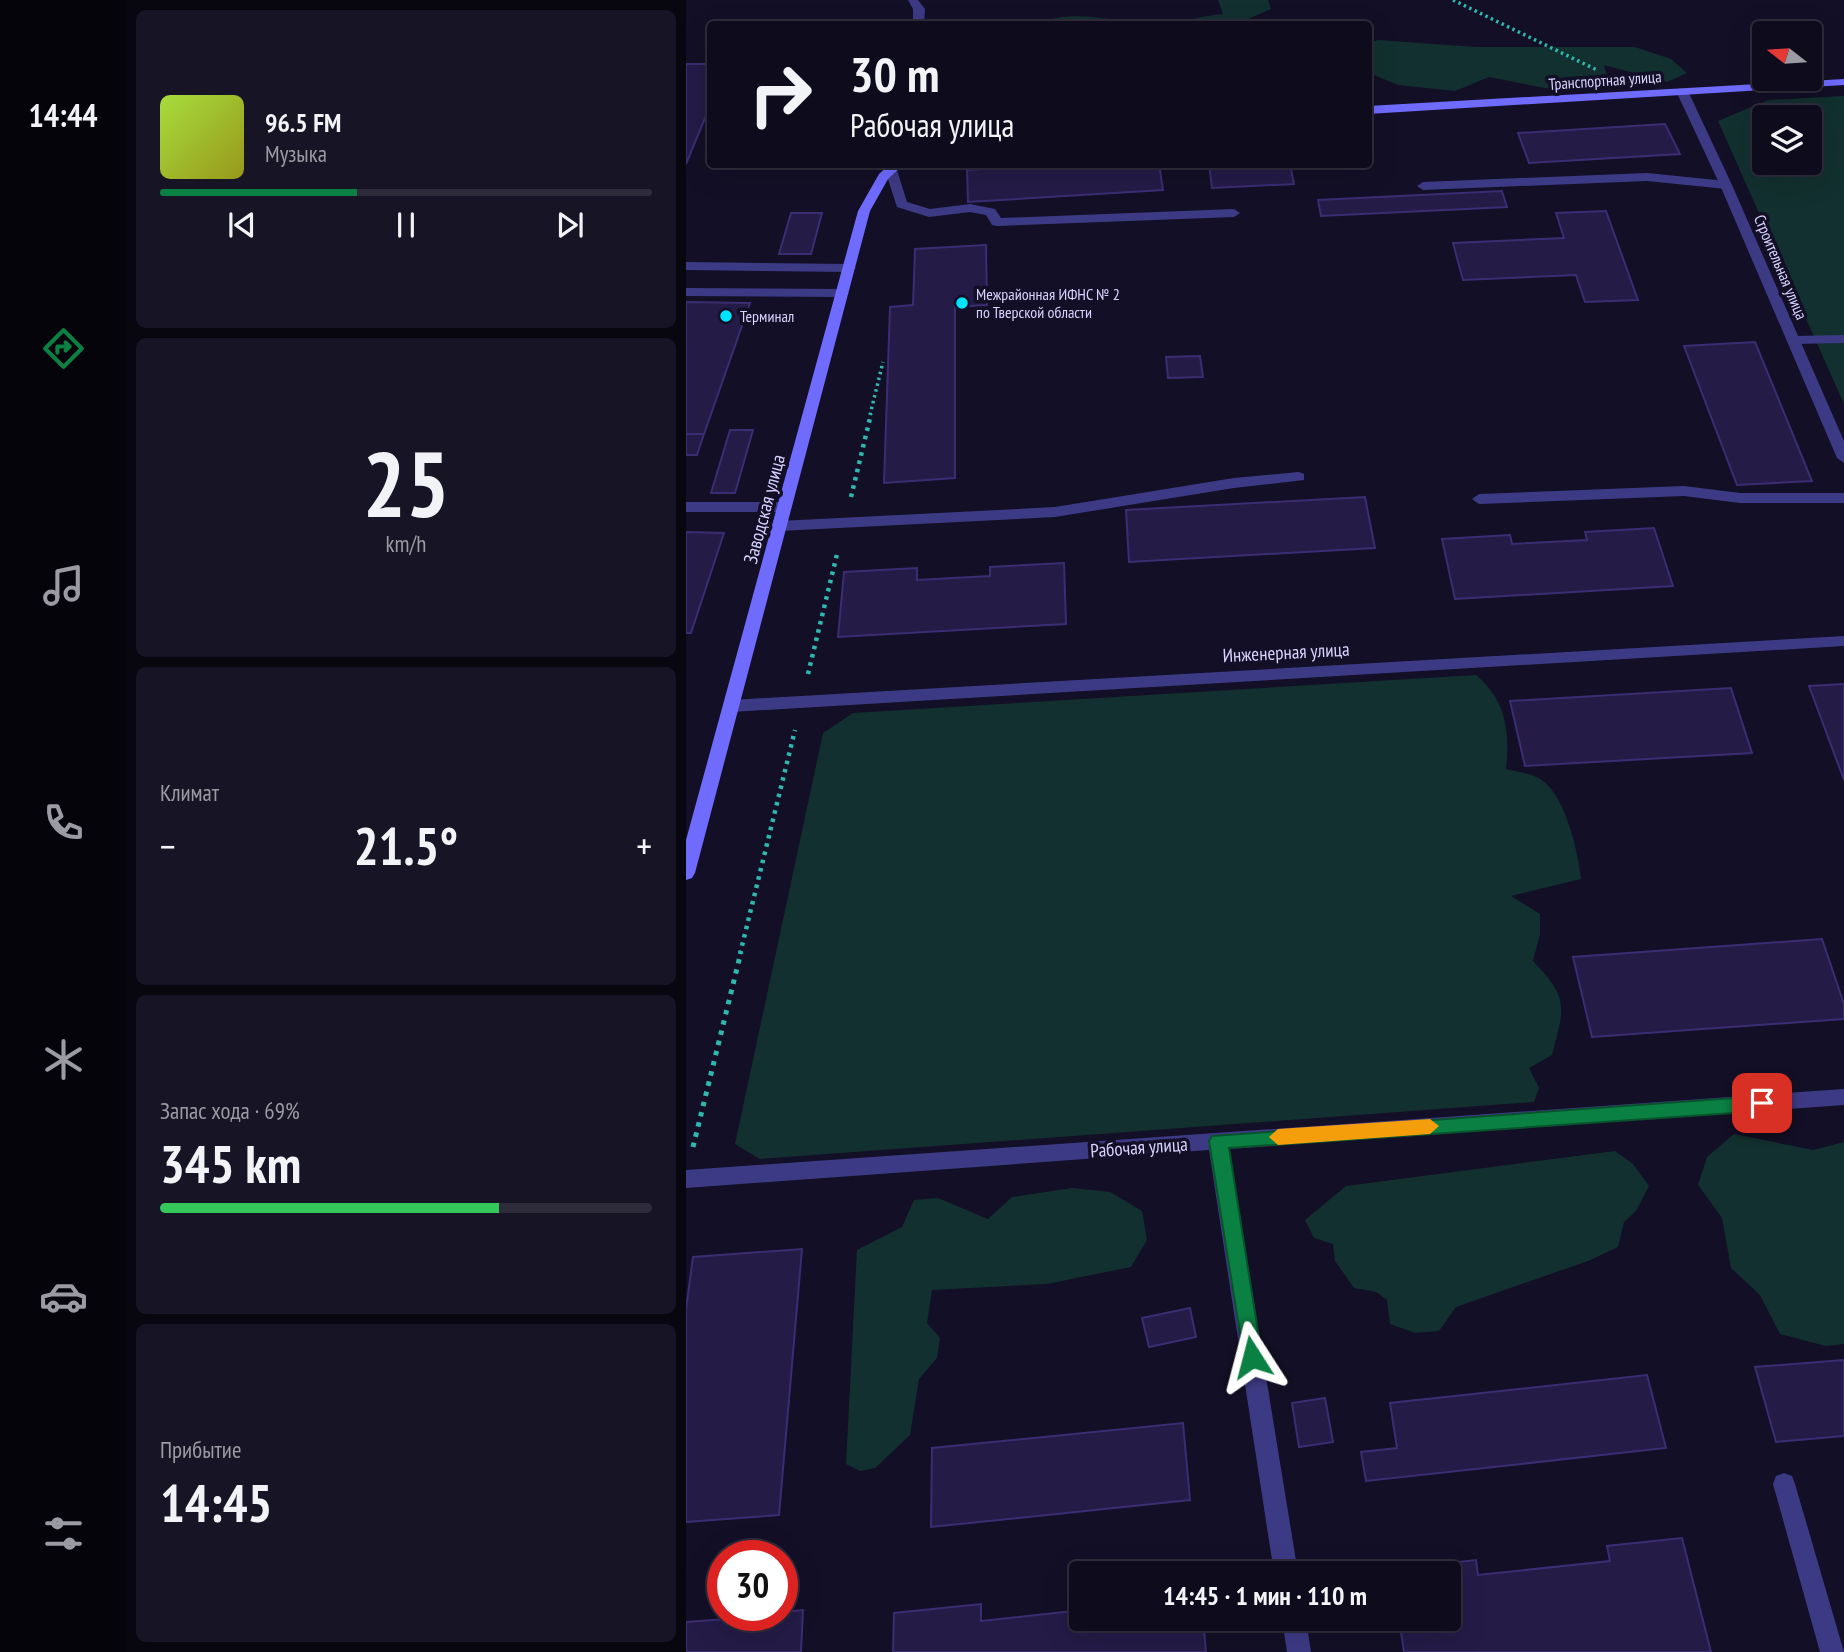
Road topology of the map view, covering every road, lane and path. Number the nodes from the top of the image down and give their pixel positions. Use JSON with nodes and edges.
{"nodes":[{"id":1,"x":913,"y":0,"type":"edge"},
{"id":2,"x":1452,"y":0,"type":"edge"},
{"id":3,"x":919,"y":21,"type":"edge"},
{"id":4,"x":1566,"y":57,"type":"dead end"},
{"id":5,"x":1844,"y":82,"type":"edge"},
{"id":6,"x":1682,"y":91,"type":"junction"},
{"id":7,"x":1372,"y":110,"type":"edge"},
{"id":8,"x":894,"y":168,"type":"edge"},
{"id":9,"x":895,"y":168,"type":"edge"},
{"id":10,"x":1726,"y":185,"type":"junction"},
{"id":11,"x":1423,"y":186,"type":"dead end"},
{"id":12,"x":1234,"y":212,"type":"dead end"},
{"id":13,"x":686,"y":266,"type":"edge"},
{"id":14,"x":849,"y":268,"type":"junction"},
{"id":15,"x":686,"y":292,"type":"edge"},
{"id":16,"x":842,"y":293,"type":"junction"},
{"id":17,"x":1844,"y":339,"type":"edge"},
{"id":18,"x":1793,"y":340,"type":"junction"},
{"id":19,"x":883,"y":362,"type":"dead end"},
{"id":20,"x":1844,"y":458,"type":"edge"},
{"id":21,"x":1299,"y":477,"type":"dead end"},
{"id":22,"x":1844,"y":498,"type":"edge"},
{"id":23,"x":1479,"y":499,"type":"dead end"},
{"id":24,"x":686,"y":506,"type":"edge"},
{"id":25,"x":785,"y":507,"type":"junction"},
{"id":26,"x":845,"y":523,"type":"junction"},
{"id":27,"x":779,"y":526,"type":"junction"},
{"id":28,"x":1844,"y":640,"type":"edge"},
{"id":29,"x":802,"y":702,"type":"junction"},
{"id":30,"x":731,"y":706,"type":"junction"},
{"id":31,"x":686,"y":873,"type":"edge"},
{"id":32,"x":1844,"y":1097,"type":"edge"},
{"id":33,"x":1218,"y":1141,"type":"junction"},
{"id":34,"x":693,"y":1150,"type":"dead end"},
{"id":35,"x":686,"y":1179,"type":"edge"},
{"id":36,"x":1784,"y":1484,"type":"dead end"},
{"id":37,"x":1284,"y":1561,"type":"edge"},
{"id":38,"x":1296,"y":1631,"type":"edge"},
{"id":39,"x":1299,"y":1652,"type":"edge"},
{"id":40,"x":1832,"y":1652,"type":"edge"}],
"edges":[{"from":1,"to":3,"type":"street"},
{"from":2,"to":4,"type":"path"},
{"from":5,"to":6,"type":"street","name":"Транспортная улица"},
{"from":6,"to":7,"type":"street","name":"Транспортная улица"},
{"from":6,"to":10,"type":"street","name":"Строительная улица"},
{"from":8,"to":14,"type":"street","name":"Заводская улица"},
{"from":9,"to":12,"type":"street"},
{"from":10,"to":11,"type":"street"},
{"from":10,"to":18,"type":"street","name":"Строительная улица"},
{"from":13,"to":14,"type":"street"},
{"from":14,"to":16,"type":"street","name":"Заводская улица"},
{"from":15,"to":16,"type":"street"},
{"from":16,"to":25,"type":"street","name":"Заводская улица"},
{"from":17,"to":18,"type":"street"},
{"from":18,"to":20,"type":"street","name":"Строительная улица"},
{"from":19,"to":26,"type":"path"},
{"from":21,"to":26,"type":"street"},
{"from":22,"to":23,"type":"street"},
{"from":24,"to":25,"type":"street"},
{"from":25,"to":27,"type":"street","name":"Заводская улица"},
{"from":26,"to":27,"type":"street"},
{"from":26,"to":29,"type":"path"},
{"from":27,"to":30,"type":"street","name":"Заводская улица"},
{"from":28,"to":29,"type":"street","name":"Инженерная улица"},
{"from":29,"to":30,"type":"street","name":"Инженерная улица"},
{"from":29,"to":34,"type":"path"},
{"from":30,"to":31,"type":"street","name":"Заводская улица"},
{"from":32,"to":33,"type":"street","name":"Рабочая улица"},
{"from":33,"to":35,"type":"street","name":"Рабочая улица"},
{"from":33,"to":37,"type":"street"},
{"from":36,"to":40,"type":"street"},
{"from":38,"to":39,"type":"street"}]}
